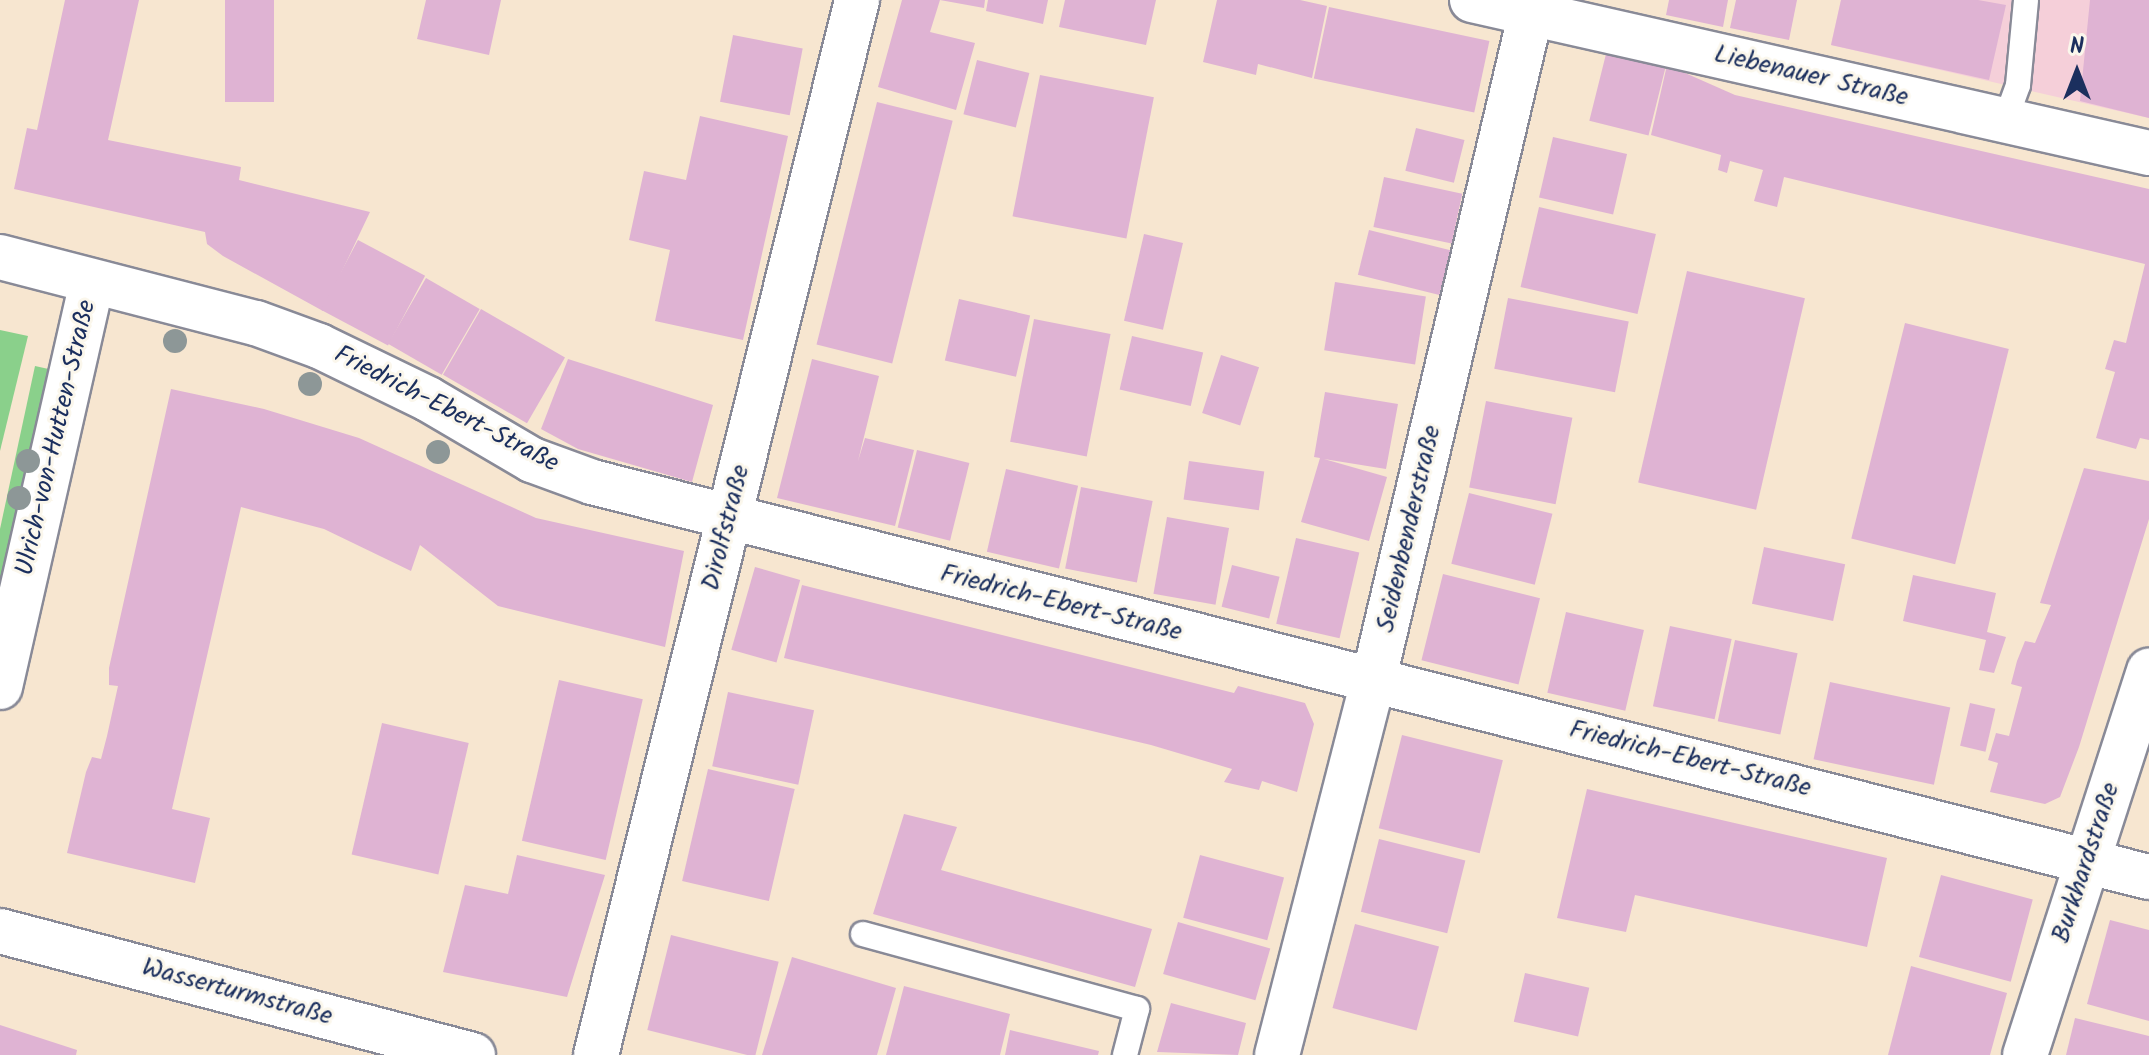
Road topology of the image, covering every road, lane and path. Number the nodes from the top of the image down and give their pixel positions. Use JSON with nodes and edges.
{"nodes":[{"id":1,"x":857,"y":0,"type":"edge"},
{"id":2,"x":1472,"y":0,"type":"edge"},
{"id":3,"x":2026,"y":0,"type":"edge"},
{"id":4,"x":1533,"y":7,"type":"edge"},
{"id":5,"x":2005,"y":121,"type":"junction"},
{"id":6,"x":2149,"y":153,"type":"edge"},
{"id":7,"x":0,"y":257,"type":"edge"},
{"id":8,"x":92,"y":282,"type":"junction"},
{"id":9,"x":729,"y":521,"type":"junction"},
{"id":10,"x":2149,"y":670,"type":"edge"},
{"id":11,"x":1373,"y":682,"type":"junction"},
{"id":12,"x":0,"y":687,"type":"edge"},
{"id":13,"x":2087,"y":861,"type":"junction"},
{"id":14,"x":2149,"y":877,"type":"edge"},
{"id":15,"x":0,"y":931,"type":"edge"},
{"id":16,"x":863,"y":934,"type":"dead end"},
{"id":17,"x":473,"y":1055,"type":"edge"},
{"id":18,"x":596,"y":1055,"type":"edge"},
{"id":19,"x":1125,"y":1055,"type":"edge"},
{"id":20,"x":1277,"y":1055,"type":"edge"},
{"id":21,"x":2025,"y":1055,"type":"edge"}],
"edges":[{"from":1,"to":9,"type":"street","name":"Dirolfstraße"},
{"from":2,"to":4,"type":"street","name":"Liebenauer Straße"},
{"from":3,"to":5,"type":"lane"},
{"from":4,"to":5,"type":"street","name":"Liebenauer Straße"},
{"from":4,"to":11,"type":"street","name":"Seidenbenderstraße"},
{"from":5,"to":6,"type":"street","name":"Liebenauer Straße"},
{"from":7,"to":8,"type":"street","name":"Friedrich-Ebert-Straße"},
{"from":8,"to":9,"type":"street","name":"Friedrich-Ebert-Straße"},
{"from":8,"to":12,"type":"street","name":"Ulrich-von-Hutten-Straße"},
{"from":9,"to":11,"type":"street","name":"Friedrich-Ebert-Straße"},
{"from":9,"to":18,"type":"street","name":"Dirolfstraße"},
{"from":10,"to":13,"type":"street","name":"Burkhardstraße"},
{"from":11,"to":13,"type":"street","name":"Friedrich-Ebert-Straße"},
{"from":11,"to":20,"type":"street","name":"Seidenbenderstraße"},
{"from":13,"to":14,"type":"street","name":"Friedrich-Ebert-Straße"},
{"from":13,"to":21,"type":"street","name":"Burkhardstraße"},
{"from":15,"to":17,"type":"street","name":"Wasserturmstraße"},
{"from":16,"to":19,"type":"lane"}]}
